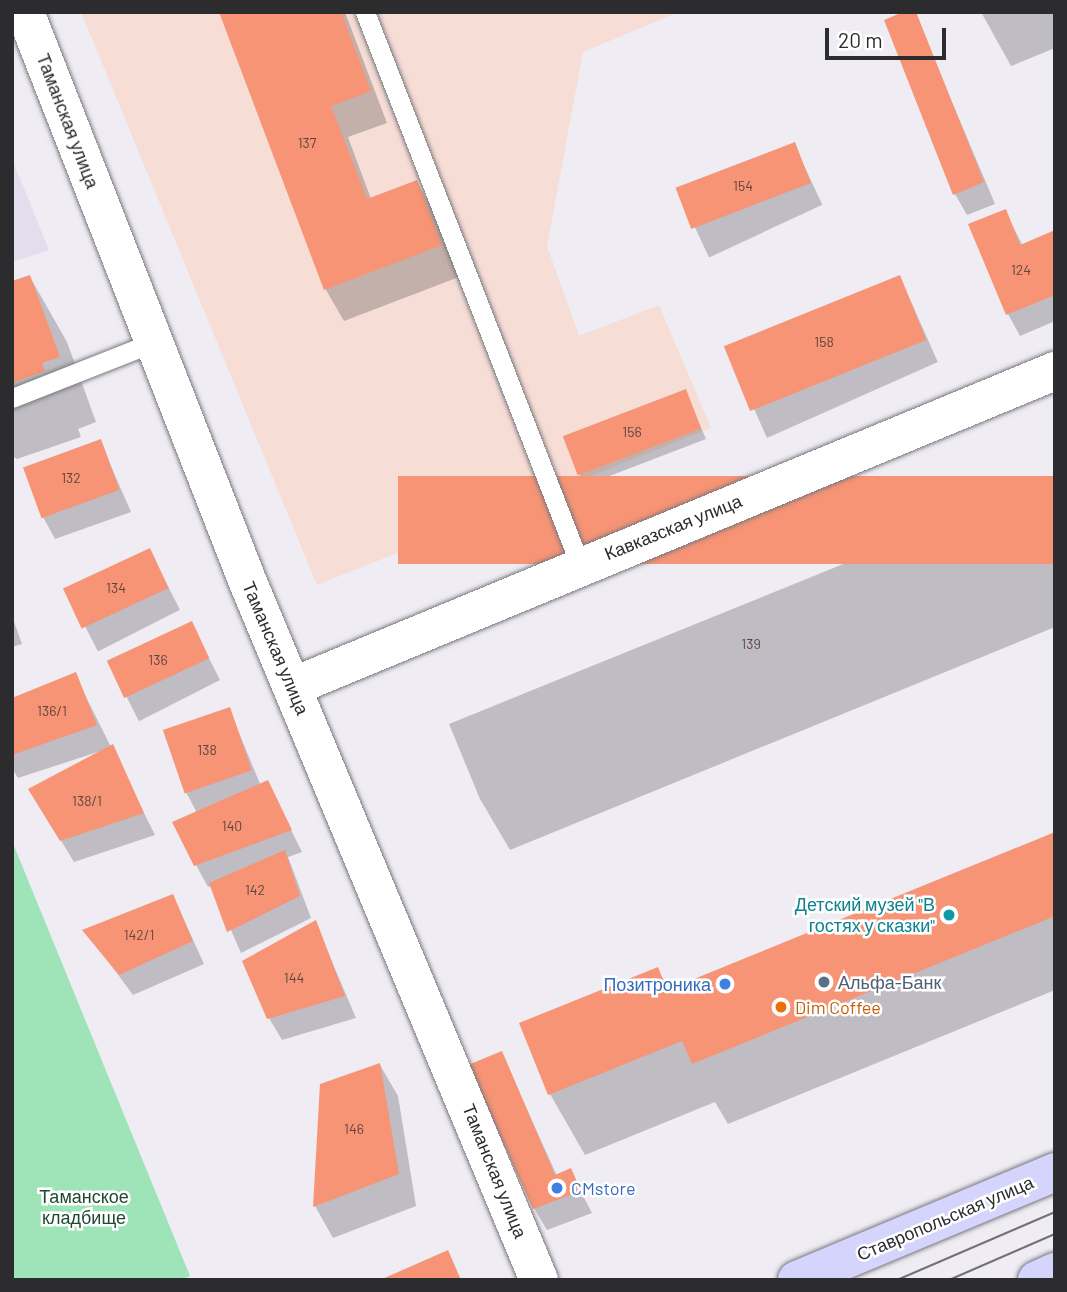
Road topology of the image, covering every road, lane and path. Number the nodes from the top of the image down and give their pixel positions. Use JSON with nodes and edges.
{"nodes":[{"id":1,"x":25,"y":12,"type":"edge"},
{"id":2,"x":365,"y":12,"type":"edge"},
{"id":3,"x":154,"y":342,"type":"junction"},
{"id":4,"x":1055,"y":371,"type":"edge"},
{"id":5,"x":12,"y":398,"type":"edge"},
{"id":6,"x":580,"y":565,"type":"junction"},
{"id":7,"x":292,"y":687,"type":"junction"},
{"id":8,"x":1055,"y":1172,"type":"edge"},
{"id":9,"x":1055,"y":1272,"type":"edge"},
{"id":10,"x":539,"y":1280,"type":"edge"},
{"id":11,"x":797,"y":1280,"type":"edge"},
{"id":12,"x":1037,"y":1280,"type":"edge"}],
"edges":[{"from":1,"to":3,"type":"street","name":"Таманская улица"},
{"from":2,"to":6,"type":"lane"},
{"from":3,"to":5,"type":"lane"},
{"from":3,"to":7,"type":"street","name":"Таманская улица"},
{"from":4,"to":6,"type":"street","name":"Кавказская улица"},
{"from":6,"to":7,"type":"street","name":"Кавказская улица"},
{"from":7,"to":10,"type":"street","name":"Таманская улица"},
{"from":8,"to":11,"type":"main road","name":"Ставропольская улица"},
{"from":9,"to":12,"type":"main road"}]}
